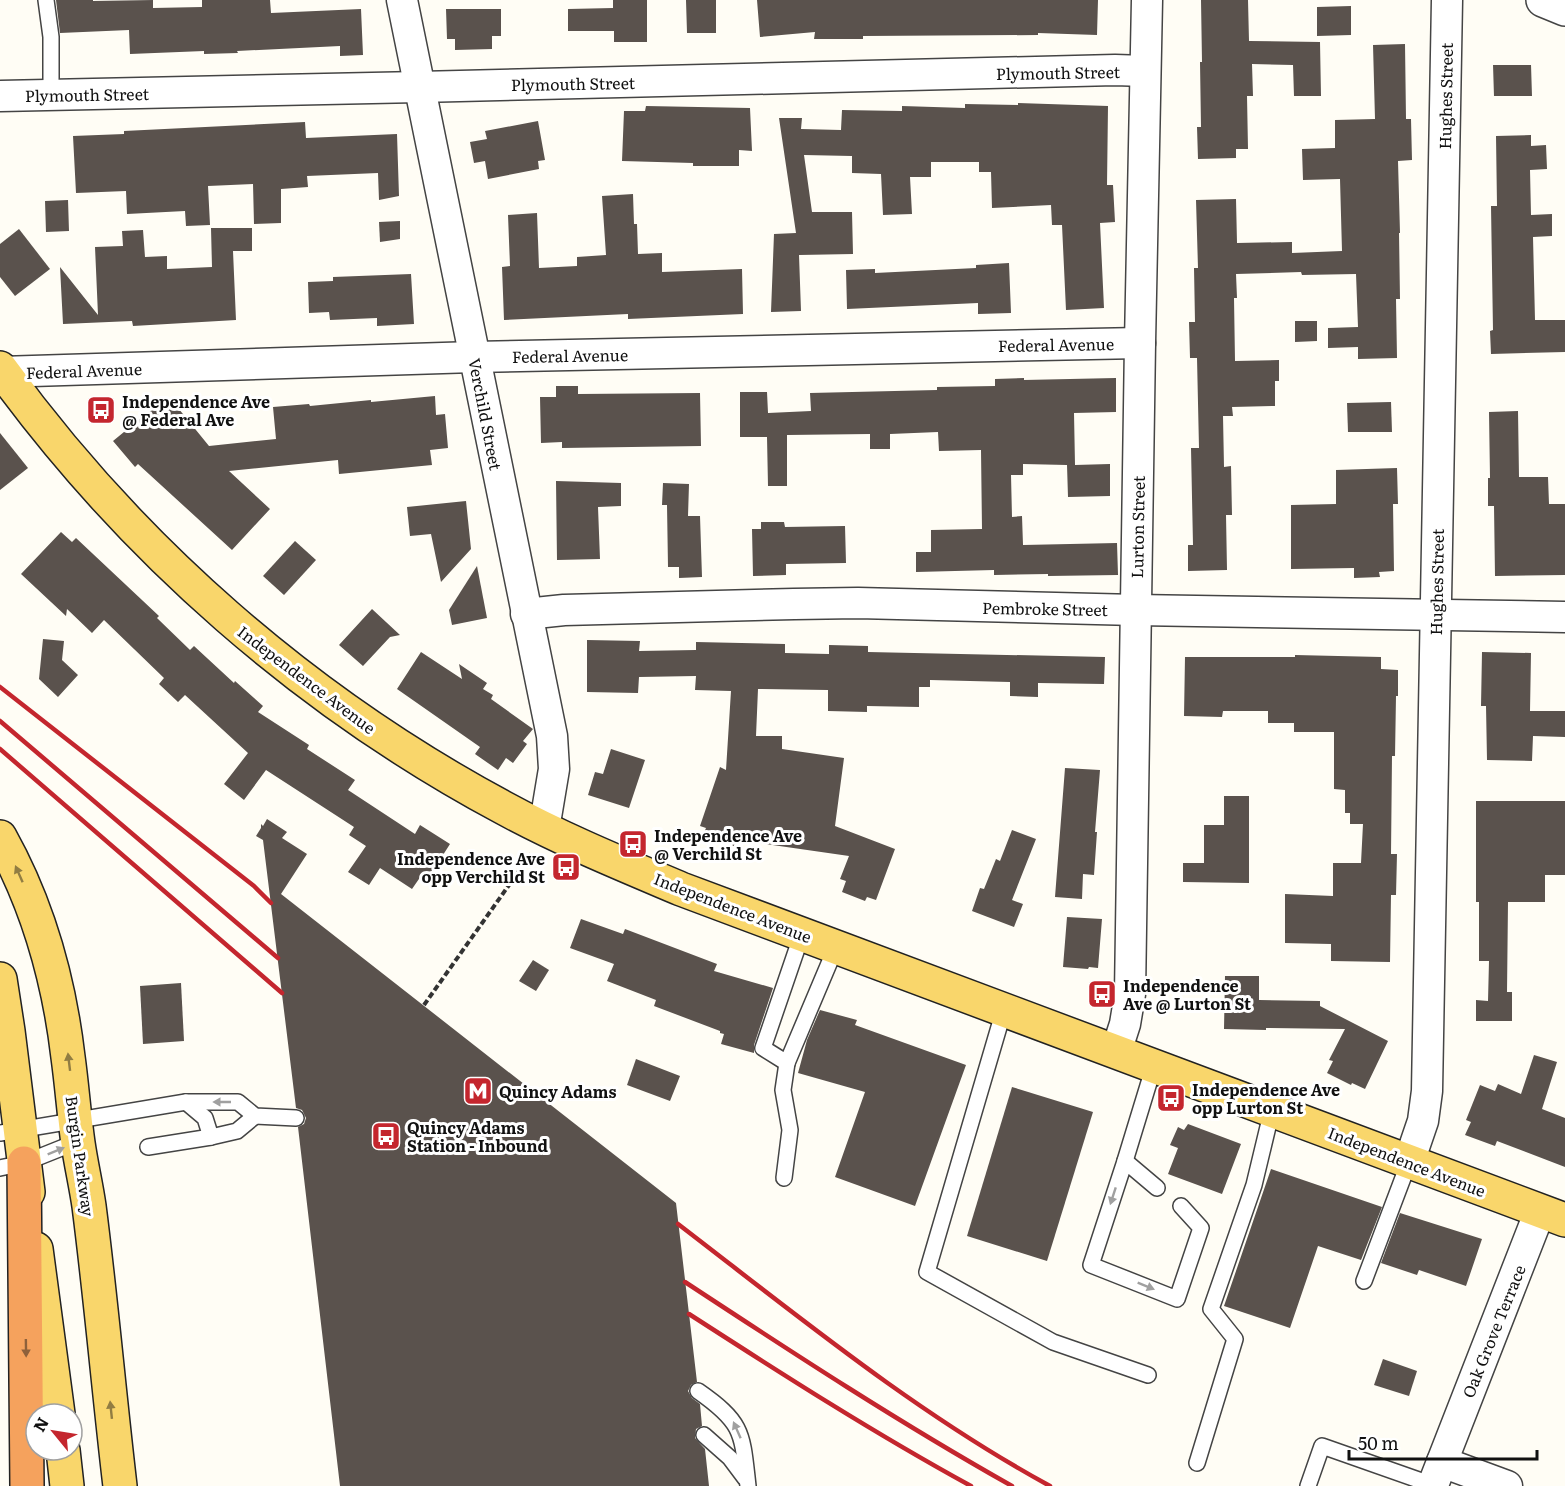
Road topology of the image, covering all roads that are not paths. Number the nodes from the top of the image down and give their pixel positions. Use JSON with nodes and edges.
{"nodes":[{"id":1,"x":46,"y":0,"type":"edge"},
{"id":2,"x":402,"y":0,"type":"edge"},
{"id":3,"x":1147,"y":0,"type":"edge"},
{"id":4,"x":1448,"y":0,"type":"edge"},
{"id":5,"x":1543,"y":0,"type":"edge"},
{"id":6,"x":1565,"y":9,"type":"edge"},
{"id":7,"x":1145,"y":71,"type":"junction"},
{"id":8,"x":419,"y":87,"type":"junction"},
{"id":9,"x":51,"y":94,"type":"junction"},
{"id":10,"x":0,"y":96,"type":"edge"},
{"id":11,"x":1140,"y":343,"type":"junction"},
{"id":12,"x":474,"y":357,"type":"junction"},
{"id":13,"x":1,"y":371,"type":"edge"},
{"id":14,"x":1136,"y":610,"type":"junction"},
{"id":15,"x":526,"y":614,"type":"junction"},
{"id":16,"x":1435,"y":614,"type":"junction"},
{"id":17,"x":1565,"y":617,"type":"edge"},
{"id":18,"x":544,"y":829,"type":"junction"},
{"id":19,"x":0,"y":837,"type":"edge"},
{"id":20,"x":802,"y":934,"type":"junction"},
{"id":21,"x":836,"y":947,"type":"junction"},
{"id":22,"x":0,"y":979,"type":"edge"},
{"id":23,"x":1004,"y":1010,"type":"junction"},
{"id":24,"x":1116,"y":1052,"type":"junction"},
{"id":25,"x":787,"y":1063,"type":"junction"},
{"id":26,"x":1154,"y":1066,"type":"junction"},
{"id":27,"x":186,"y":1102,"type":"junction"},
{"id":28,"x":1272,"y":1110,"type":"junction"},
{"id":29,"x":108,"y":1115,"type":"junction"},
{"id":30,"x":255,"y":1116,"type":"junction"},
{"id":31,"x":296,"y":1118,"type":"dead end"},
{"id":32,"x":10,"y":1131,"type":"edge"},
{"id":33,"x":76,"y":1131,"type":"junction"},
{"id":34,"x":211,"y":1137,"type":"junction"},
{"id":35,"x":148,"y":1147,"type":"dead end"},
{"id":36,"x":1125,"y":1161,"type":"junction"},
{"id":37,"x":1409,"y":1162,"type":"junction"},
{"id":38,"x":12,"y":1166,"type":"edge"},
{"id":39,"x":784,"y":1178,"type":"dead end"},
{"id":40,"x":1157,"y":1188,"type":"dead end"},
{"id":41,"x":1181,"y":1206,"type":"dead end"},
{"id":42,"x":1552,"y":1215,"type":"edge"},
{"id":43,"x":1364,"y":1281,"type":"dead end"},
{"id":44,"x":1148,"y":1375,"type":"dead end"},
{"id":45,"x":698,"y":1391,"type":"dead end"},
{"id":46,"x":56,"y":1402,"type":"edge"},
{"id":47,"x":704,"y":1435,"type":"dead end"},
{"id":48,"x":64,"y":1462,"type":"edge"},
{"id":49,"x":1197,"y":1463,"type":"dead end"},
{"id":50,"x":1437,"y":1474,"type":"edge"},
{"id":51,"x":747,"y":1483,"type":"edge"},
{"id":52,"x":27,"y":1486,"type":"edge"},
{"id":53,"x":67,"y":1486,"type":"edge"},
{"id":54,"x":120,"y":1486,"type":"edge"},
{"id":55,"x":1308,"y":1486,"type":"edge"},
{"id":56,"x":1507,"y":1486,"type":"edge"}],
"edges":[{"from":1,"to":9,"type":"lane"},
{"from":2,"to":8,"type":"street","name":"Verchild Street"},
{"from":3,"to":7,"type":"street","name":"Lurton Street"},
{"from":4,"to":16,"type":"street","name":"Hughes Street"},
{"from":5,"to":6,"type":"street"},
{"from":7,"to":8,"type":"street","name":"Plymouth Street"},
{"from":7,"to":11,"type":"street","name":"Lurton Street"},
{"from":8,"to":9,"type":"street","name":"Plymouth Street"},
{"from":8,"to":12,"type":"street","name":"Verchild Street"},
{"from":9,"to":10,"type":"street","name":"Plymouth Street"},
{"from":11,"to":12,"type":"street","name":"Federal Avenue"},
{"from":11,"to":14,"type":"street","name":"Lurton Street"},
{"from":12,"to":13,"type":"street","name":"Federal Avenue"},
{"from":12,"to":15,"type":"street","name":"Verchild Street"},
{"from":13,"to":18,"type":"main road","name":"Independence Avenue"},
{"from":14,"to":15,"type":"street","name":"Pembroke Street"},
{"from":14,"to":16,"type":"street","name":"Pembroke Street"},
{"from":14,"to":24,"type":"street","name":"Lurton Street"},
{"from":15,"to":18,"type":"street","name":"Verchild Street"},
{"from":16,"to":17,"type":"street","name":"Pembroke Street"},
{"from":16,"to":37,"type":"street","name":"Hughes Street"},
{"from":18,"to":20,"type":"main road","name":"Independence Avenue"},
{"from":33,"to":19,"type":"main road","name":"Burgin Parkway","one_way":true},
{"from":20,"to":21,"type":"main road","name":"Independence Avenue"},
{"from":20,"to":25,"type":"lane"},
{"from":21,"to":23,"type":"main road","name":"Independence Avenue"},
{"from":21,"to":25,"type":"lane"},
{"from":22,"to":32,"type":"main road"},
{"from":23,"to":24,"type":"main road","name":"Independence Avenue"},
{"from":23,"to":44,"type":"lane"},
{"from":24,"to":26,"type":"main road","name":"Independence Avenue"},
{"from":25,"to":39,"type":"lane"},
{"from":26,"to":28,"type":"main road","name":"Independence Avenue"},
{"from":26,"to":36,"type":"lane"},
{"from":27,"to":29,"type":"lane"},
{"from":30,"to":27,"type":"lane","one_way":true},
{"from":27,"to":34,"type":"lane"},
{"from":28,"to":37,"type":"main road","name":"Independence Avenue"},
{"from":28,"to":49,"type":"lane"},
{"from":29,"to":33,"type":"lane"},
{"from":29,"to":33,"type":"lane"},
{"from":30,"to":31,"type":"lane"},
{"from":30,"to":34,"type":"lane"},
{"from":32,"to":33,"type":"lane"},
{"from":32,"to":38,"type":"main road"},
{"from":38,"to":33,"type":"lane","one_way":true},
{"from":54,"to":33,"type":"main road","name":"Burgin Parkway","one_way":true},
{"from":34,"to":35,"type":"lane"},
{"from":36,"to":40,"type":"lane"},
{"from":36,"to":41,"type":"lane","one_way":true},
{"from":37,"to":42,"type":"main road","name":"Independence Avenue"},
{"from":37,"to":43,"type":"lane"},
{"from":38,"to":46,"type":"main road"},
{"from":38,"to":52,"type":"highway","one_way":true},
{"from":42,"to":50,"type":"street","name":"Oak Grove Terrace"},
{"from":51,"to":45,"type":"lane","one_way":true},
{"from":47,"to":51,"type":"lane"},
{"from":48,"to":53,"type":"main road"},
{"from":50,"to":55,"type":"lane"},
{"from":50,"to":56,"type":"street"}]}
